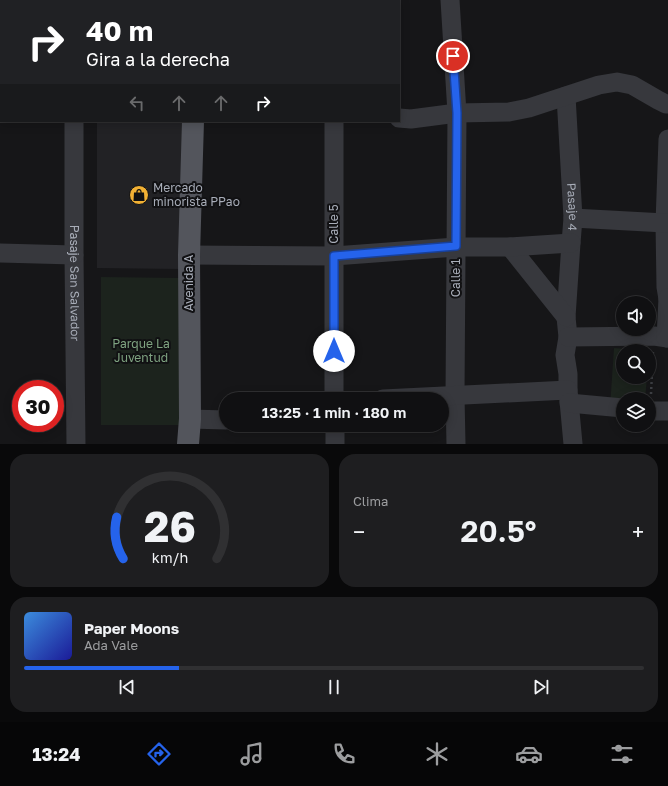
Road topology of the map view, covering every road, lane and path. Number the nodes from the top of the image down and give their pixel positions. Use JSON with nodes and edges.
{"nodes":[{"id":1,"x":450,"y":0,"type":"edge"},
{"id":2,"x":566,"y":96,"type":"junction"},
{"id":3,"x":667,"y":104,"type":"edge"},
{"id":4,"x":457,"y":113,"type":"junction"},
{"id":5,"x":400,"y":118,"type":"edge"},
{"id":6,"x":74,"y":122,"type":"edge"},
{"id":7,"x":193,"y":122,"type":"edge"},
{"id":8,"x":334,"y":122,"type":"edge"},
{"id":9,"x":668,"y":139,"type":"edge"},
{"id":10,"x":573,"y":218,"type":"junction"},
{"id":11,"x":664,"y":223,"type":"junction"},
{"id":12,"x":571,"y":242,"type":"junction"},
{"id":13,"x":456,"y":246,"type":"junction"},
{"id":14,"x":510,"y":247,"type":"junction"},
{"id":15,"x":0,"y":253,"type":"edge"},
{"id":16,"x":74,"y":255,"type":"junction"},
{"id":17,"x":189,"y":255,"type":"junction"},
{"id":18,"x":334,"y":256,"type":"junction"},
{"id":19,"x":668,"y":299,"type":"edge"},
{"id":20,"x":566,"y":317,"type":"junction"},
{"id":21,"x":568,"y":337,"type":"junction"},
{"id":22,"x":663,"y":338,"type":"edge"},
{"id":23,"x":334,"y":392,"type":"edge"},
{"id":24,"x":653,"y":392,"type":"edge"},
{"id":25,"x":449,"y":396,"type":"edge"},
{"id":26,"x":455,"y":396,"type":"junction"},
{"id":27,"x":569,"y":396,"type":"junction"},
{"id":28,"x":616,"y":406,"type":"edge"},
{"id":29,"x":656,"y":411,"type":"edge"},
{"id":30,"x":668,"y":411,"type":"edge"},
{"id":31,"x":190,"y":419,"type":"junction"},
{"id":32,"x":219,"y":420,"type":"edge"},
{"id":33,"x":335,"y":432,"type":"edge"},
{"id":34,"x":76,"y":444,"type":"edge"},
{"id":35,"x":188,"y":444,"type":"edge"},
{"id":36,"x":335,"y":444,"type":"edge"},
{"id":37,"x":456,"y":444,"type":"edge"},
{"id":38,"x":573,"y":444,"type":"edge"}],
"edges":[{"from":1,"to":4,"type":"street","name":"Calle 1"},
{"from":2,"to":3,"type":"street"},
{"from":2,"to":4,"type":"street"},
{"from":2,"to":10,"type":"street","name":"Pasaje 4"},
{"from":4,"to":5,"type":"street"},
{"from":4,"to":13,"type":"street","name":"Calle 1"},
{"from":6,"to":16,"type":"street","name":"Pasaje San Salvador"},
{"from":7,"to":17,"type":"main road","name":"Avenida A"},
{"from":8,"to":18,"type":"street","name":"Calle 5"},
{"from":9,"to":11,"type":"street"},
{"from":10,"to":11,"type":"street"},
{"from":10,"to":12,"type":"street","name":"Pasaje 4"},
{"from":11,"to":19,"type":"street"},
{"from":12,"to":14,"type":"street"},
{"from":12,"to":20,"type":"street","name":"Pasaje 4"},
{"from":13,"to":14,"type":"street"},
{"from":13,"to":18,"type":"street"},
{"from":13,"to":26,"type":"street","name":"Calle 1"},
{"from":14,"to":20,"type":"street"},
{"from":15,"to":16,"type":"street"},
{"from":16,"to":34,"type":"street","name":"Pasaje San Salvador"},
{"from":17,"to":18,"type":"street"},
{"from":17,"to":31,"type":"main road","name":"Avenida A"},
{"from":18,"to":23,"type":"street","name":"Calle 5"},
{"from":19,"to":22,"type":"street"},
{"from":20,"to":21,"type":"street","name":"Pasaje 4"},
{"from":21,"to":22,"type":"street"},
{"from":21,"to":27,"type":"street","name":"Pasaje 4"},
{"from":22,"to":24,"type":"path"},
{"from":25,"to":26,"type":"street"},
{"from":26,"to":27,"type":"street"},
{"from":26,"to":37,"type":"street","name":"Calle 1"},
{"from":27,"to":28,"type":"street"},
{"from":27,"to":38,"type":"street","name":"Pasaje 4"},
{"from":29,"to":30,"type":"street"},
{"from":31,"to":32,"type":"street"},
{"from":31,"to":35,"type":"main road","name":"Avenida A"},
{"from":33,"to":36,"type":"street"}]}
